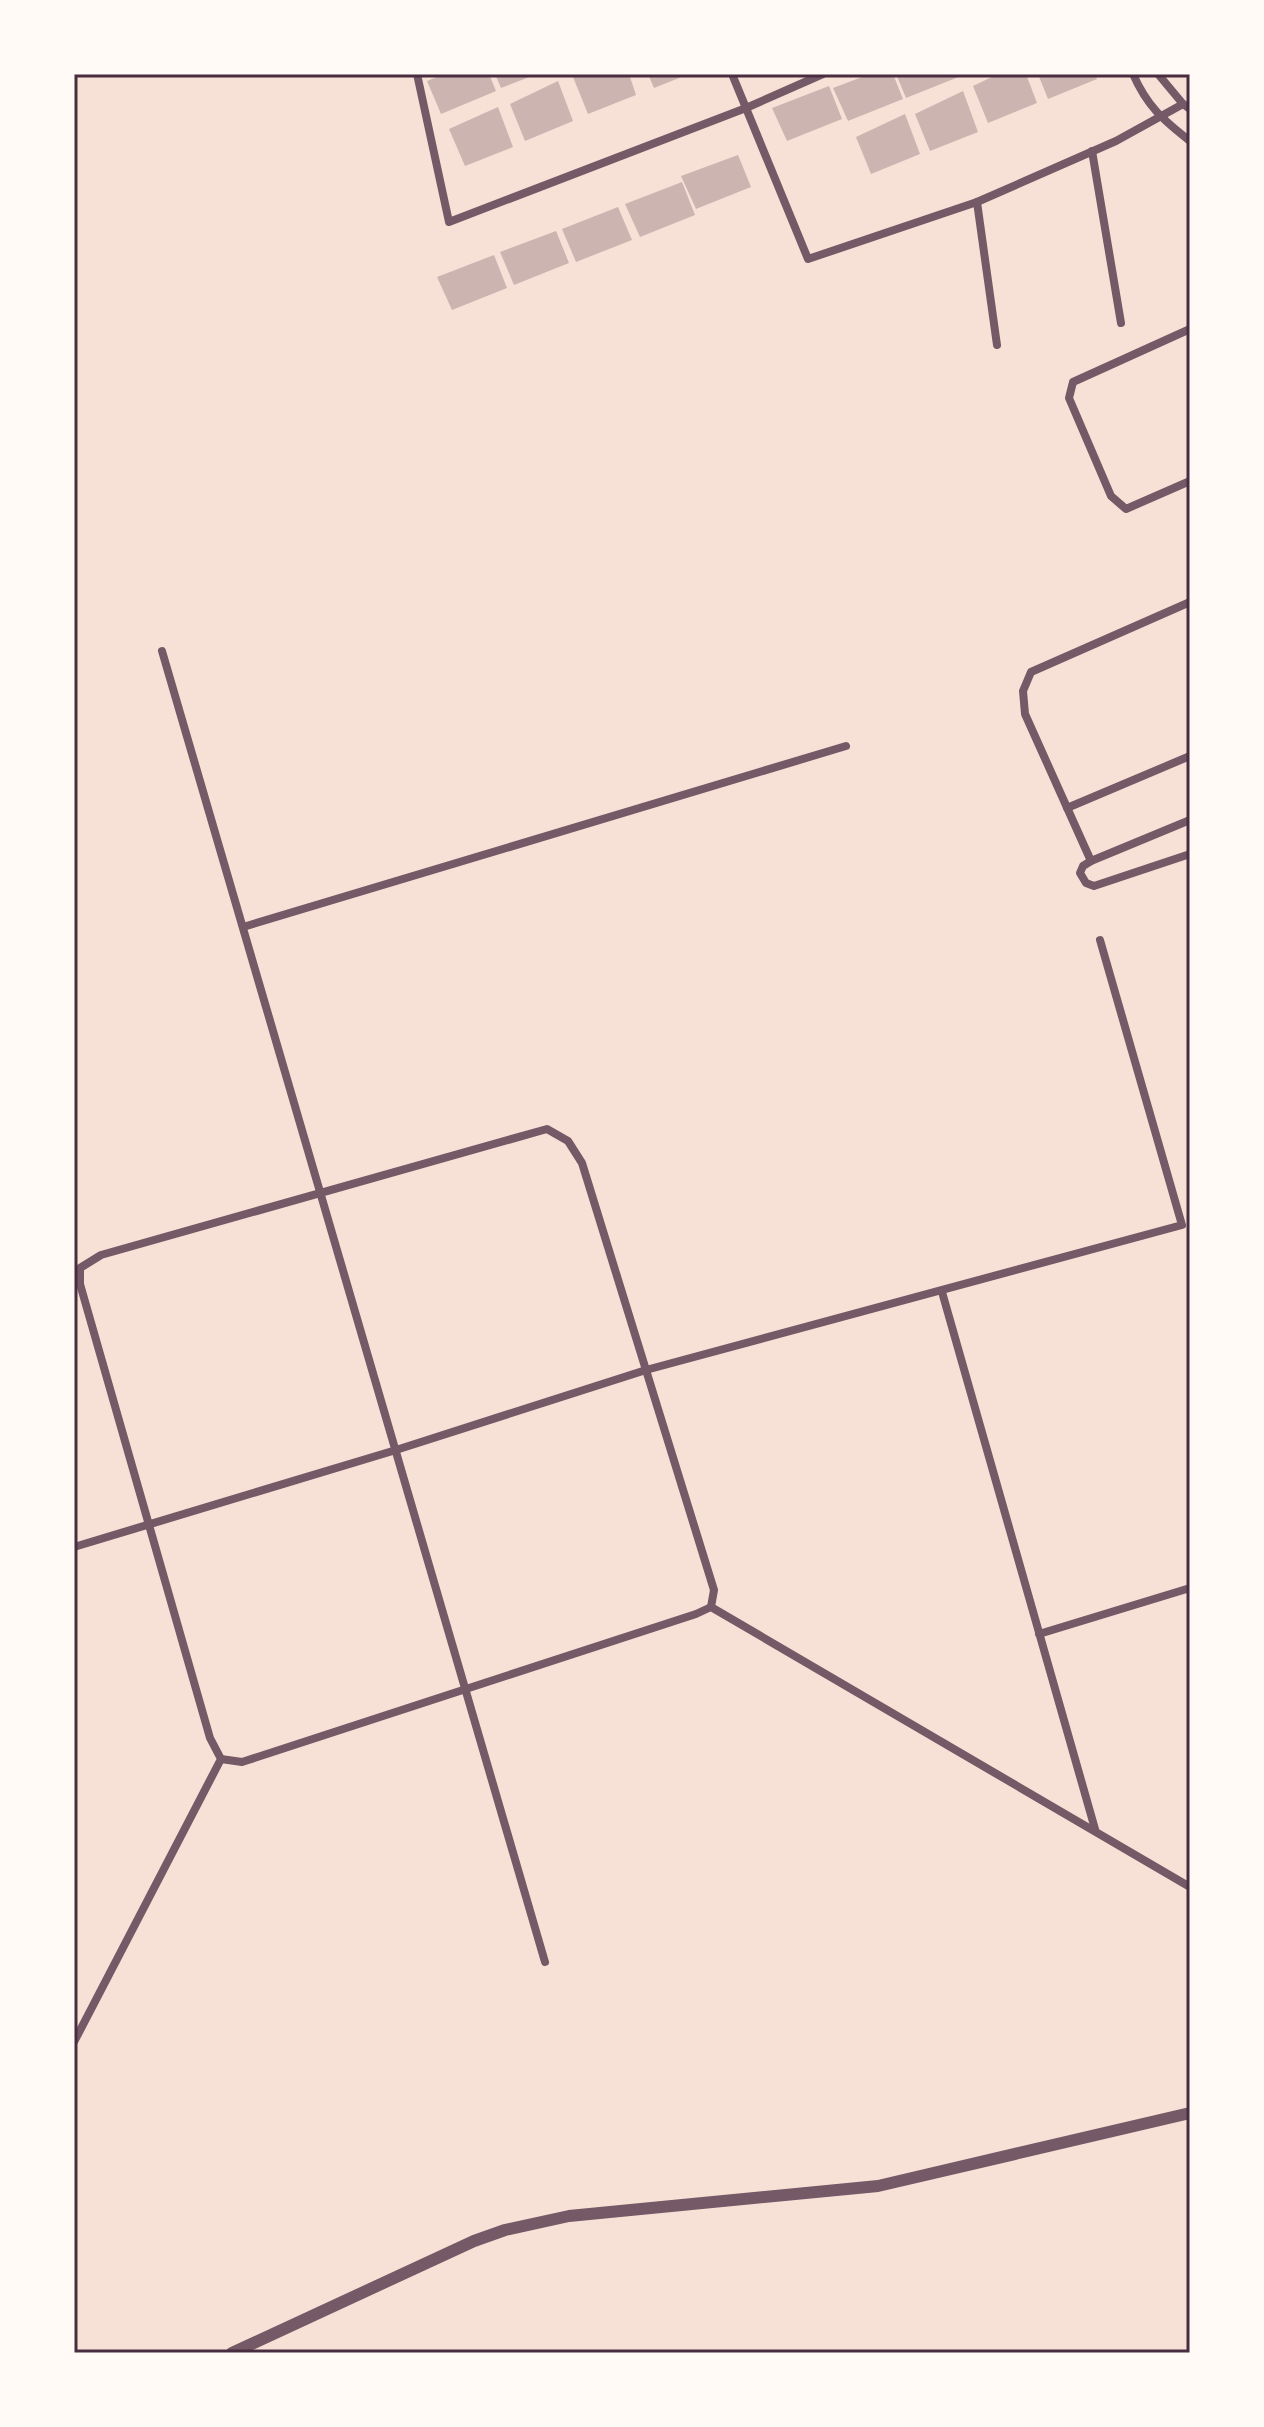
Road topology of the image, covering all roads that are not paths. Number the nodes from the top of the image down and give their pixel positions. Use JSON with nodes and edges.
{"nodes":[{"id":1,"x":417,"y":74,"type":"edge"},
{"id":2,"x":732,"y":74,"type":"edge"},
{"id":3,"x":823,"y":74,"type":"edge"},
{"id":4,"x":1133,"y":74,"type":"edge"},
{"id":5,"x":1158,"y":74,"type":"edge"},
{"id":6,"x":1186,"y":107,"type":"edge"},
{"id":7,"x":746,"y":108,"type":"junction"},
{"id":8,"x":1159,"y":118,"type":"junction"},
{"id":9,"x":1190,"y":141,"type":"edge"},
{"id":10,"x":1092,"y":151,"type":"junction"},
{"id":11,"x":977,"y":202,"type":"junction"},
{"id":12,"x":1121,"y":323,"type":"dead end"},
{"id":13,"x":1190,"y":329,"type":"edge"},
{"id":14,"x":997,"y":345,"type":"dead end"},
{"id":15,"x":1190,"y":481,"type":"edge"},
{"id":16,"x":1190,"y":602,"type":"edge"},
{"id":17,"x":162,"y":651,"type":"dead end"},
{"id":18,"x":846,"y":746,"type":"dead end"},
{"id":19,"x":1190,"y":756,"type":"edge"},
{"id":20,"x":1067,"y":808,"type":"junction"},
{"id":21,"x":1190,"y":820,"type":"edge"},
{"id":22,"x":1190,"y":854,"type":"edge"},
{"id":23,"x":1091,"y":861,"type":"junction"},
{"id":24,"x":243,"y":927,"type":"junction"},
{"id":25,"x":1100,"y":940,"type":"dead end"},
{"id":26,"x":321,"y":1193,"type":"junction"},
{"id":27,"x":1186,"y":1224,"type":"edge"},
{"id":28,"x":942,"y":1292,"type":"junction"},
{"id":29,"x":646,"y":1370,"type":"junction"},
{"id":30,"x":396,"y":1450,"type":"junction"},
{"id":31,"x":149,"y":1526,"type":"junction"},
{"id":32,"x":74,"y":1547,"type":"edge"},
{"id":33,"x":1190,"y":1588,"type":"edge"},
{"id":34,"x":711,"y":1607,"type":"junction"},
{"id":35,"x":1039,"y":1634,"type":"junction"},
{"id":36,"x":467,"y":1689,"type":"junction"},
{"id":37,"x":221,"y":1759,"type":"junction"},
{"id":38,"x":1095,"y":1829,"type":"junction"},
{"id":39,"x":1190,"y":1887,"type":"edge"},
{"id":40,"x":545,"y":1962,"type":"dead end"},
{"id":41,"x":74,"y":2042,"type":"edge"},
{"id":42,"x":1190,"y":2113,"type":"edge"},
{"id":43,"x":232,"y":2353,"type":"edge"}],
"edges":[{"from":1,"to":7,"type":"street"},
{"from":2,"to":7,"type":"street"},
{"from":3,"to":7,"type":"street"},
{"from":4,"to":8,"type":"street"},
{"from":5,"to":6,"type":"street"},
{"from":6,"to":8,"type":"street"},
{"from":7,"to":11,"type":"street"},
{"from":8,"to":9,"type":"street"},
{"from":8,"to":10,"type":"street"},
{"from":10,"to":11,"type":"street"},
{"from":10,"to":12,"type":"street"},
{"from":11,"to":14,"type":"street"},
{"from":13,"to":15,"type":"street"},
{"from":16,"to":20,"type":"street"},
{"from":17,"to":24,"type":"street"},
{"from":18,"to":24,"type":"street"},
{"from":19,"to":20,"type":"street"},
{"from":20,"to":23,"type":"street"},
{"from":21,"to":23,"type":"street"},
{"from":22,"to":23,"type":"street"},
{"from":24,"to":26,"type":"street"},
{"from":25,"to":27,"type":"street"},
{"from":26,"to":29,"type":"street"},
{"from":26,"to":30,"type":"street"},
{"from":26,"to":31,"type":"street"},
{"from":27,"to":28,"type":"street"},
{"from":28,"to":29,"type":"street"},
{"from":28,"to":35,"type":"street"},
{"from":29,"to":30,"type":"street"},
{"from":29,"to":34,"type":"street"},
{"from":30,"to":31,"type":"street"},
{"from":30,"to":36,"type":"street"},
{"from":31,"to":32,"type":"street"},
{"from":31,"to":37,"type":"street"},
{"from":33,"to":35,"type":"street"},
{"from":34,"to":36,"type":"street"},
{"from":34,"to":38,"type":"street"},
{"from":35,"to":38,"type":"street"},
{"from":36,"to":37,"type":"street"},
{"from":36,"to":40,"type":"street"},
{"from":37,"to":41,"type":"street"},
{"from":38,"to":39,"type":"street"},
{"from":42,"to":43,"type":"street"}]}
